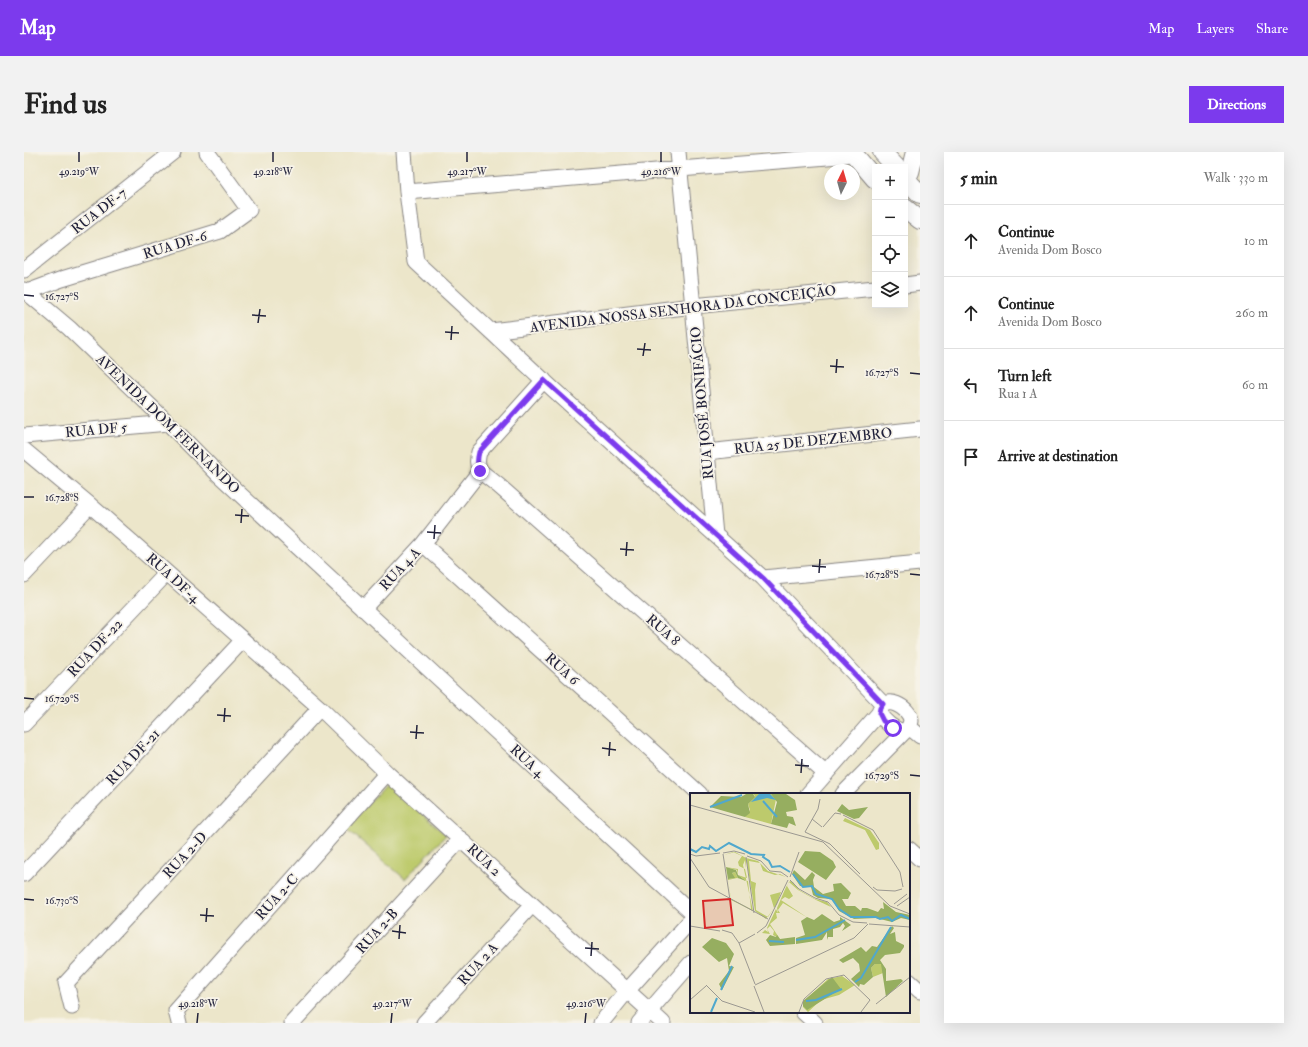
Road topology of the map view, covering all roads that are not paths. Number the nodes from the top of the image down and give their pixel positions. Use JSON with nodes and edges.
{"nodes":[{"id":1,"x":173,"y":152,"type":"edge"},
{"id":2,"x":207,"y":152,"type":"edge"},
{"id":3,"x":404,"y":152,"type":"edge"},
{"id":4,"x":678,"y":152,"type":"edge"},
{"id":5,"x":853,"y":152,"type":"edge"},
{"id":6,"x":882,"y":152,"type":"edge"},
{"id":7,"x":915,"y":152,"type":"edge"},
{"id":8,"x":893,"y":164,"type":"edge"},
{"id":9,"x":680,"y":169,"type":"junction"},
{"id":10,"x":908,"y":174,"type":"edge"},
{"id":11,"x":872,"y":175,"type":"edge"},
{"id":12,"x":908,"y":180,"type":"edge"},
{"id":13,"x":407,"y":192,"type":"junction"},
{"id":14,"x":920,"y":194,"type":"edge"},
{"id":15,"x":908,"y":210,"type":"edge"},
{"id":16,"x":920,"y":220,"type":"edge"},
{"id":17,"x":24,"y":270,"type":"edge"},
{"id":18,"x":920,"y":283,"type":"edge"},
{"id":19,"x":908,"y":284,"type":"edge"},
{"id":20,"x":872,"y":288,"type":"edge"},
{"id":21,"x":26,"y":291,"type":"edge"},
{"id":22,"x":693,"y":306,"type":"junction"},
{"id":23,"x":492,"y":331,"type":"junction"},
{"id":24,"x":544,"y":380,"type":"junction"},
{"id":25,"x":168,"y":423,"type":"junction"},
{"id":26,"x":920,"y":429,"type":"edge"},
{"id":27,"x":24,"y":436,"type":"edge"},
{"id":28,"x":24,"y":450,"type":"edge"},
{"id":29,"x":707,"y":452,"type":"junction"},
{"id":30,"x":480,"y":471,"type":"junction"},
{"id":31,"x":90,"y":505,"type":"junction"},
{"id":32,"x":715,"y":535,"type":"junction"},
{"id":33,"x":423,"y":544,"type":"junction"},
{"id":34,"x":920,"y":563,"type":"edge"},
{"id":35,"x":167,"y":573,"type":"junction"},
{"id":36,"x":24,"y":575,"type":"edge"},
{"id":37,"x":763,"y":578,"type":"junction"},
{"id":38,"x":363,"y":609,"type":"junction"},
{"id":39,"x":243,"y":640,"type":"junction"},
{"id":40,"x":920,"y":707,"type":"edge"},
{"id":41,"x":320,"y":708,"type":"junction"},
{"id":42,"x":881,"y":708,"type":"junction"},
{"id":43,"x":903,"y":708,"type":"junction"},
{"id":44,"x":24,"y":724,"type":"edge"},
{"id":45,"x":910,"y":732,"type":"edge"},
{"id":46,"x":387,"y":773,"type":"junction"},
{"id":47,"x":826,"y":774,"type":"junction"},
{"id":48,"x":699,"y":793,"type":"edge"},
{"id":49,"x":809,"y":793,"type":"edge"},
{"id":50,"x":846,"y":793,"type":"edge"},
{"id":51,"x":461,"y":838,"type":"junction"},
{"id":52,"x":910,"y":850,"type":"edge"},
{"id":53,"x":920,"y":859,"type":"edge"},
{"id":54,"x":24,"y":874,"type":"edge"},
{"id":55,"x":532,"y":905,"type":"junction"},
{"id":56,"x":690,"y":911,"type":"edge"},
{"id":57,"x":690,"y":921,"type":"edge"},
{"id":58,"x":690,"y":964,"type":"edge"},
{"id":59,"x":910,"y":982,"type":"edge"},
{"id":60,"x":627,"y":991,"type":"junction"},
{"id":61,"x":920,"y":991,"type":"edge"},
{"id":62,"x":72,"y":1007,"type":"dead end"},
{"id":63,"x":648,"y":1011,"type":"junction"},
{"id":64,"x":804,"y":1013,"type":"edge"},
{"id":65,"x":179,"y":1023,"type":"edge"},
{"id":66,"x":292,"y":1023,"type":"edge"},
{"id":67,"x":424,"y":1023,"type":"edge"},
{"id":68,"x":601,"y":1023,"type":"edge"},
{"id":69,"x":639,"y":1023,"type":"edge"},
{"id":70,"x":663,"y":1023,"type":"edge"},
{"id":71,"x":815,"y":1023,"type":"edge"}],
"edges":[{"from":1,"to":17,"type":"street","name":"RUA DF-7"},
{"from":2,"to":21,"type":"street","name":"RUA DF-6"},
{"from":3,"to":13,"type":"street"},
{"from":4,"to":9,"type":"street","name":"RUA JOSÉ BONIFÁCIO"},
{"from":5,"to":9,"type":"street"},
{"from":5,"to":11,"type":"street"},
{"from":6,"to":8,"type":"street"},
{"from":7,"to":10,"type":"street"},
{"from":9,"to":13,"type":"street"},
{"from":9,"to":22,"type":"street","name":"RUA JOSÉ BONIFÁCIO"},
{"from":12,"to":14,"type":"street"},
{"from":13,"to":23,"type":"street"},
{"from":15,"to":16,"type":"street"},
{"from":18,"to":19,"type":"street"},
{"from":20,"to":22,"type":"street","name":"AVENIDA NOSSA SENHORA DA CONCEIÇÃO"},
{"from":21,"to":25,"type":"street","name":"AVENIDA DOM FERNANDO"},
{"from":22,"to":23,"type":"street","name":"AVENIDA NOSSA SENHORA DA CONCEIÇÃO"},
{"from":22,"to":29,"type":"street","name":"RUA JOSÉ BONIFÁCIO"},
{"from":23,"to":24,"type":"street"},
{"from":24,"to":30,"type":"street"},
{"from":24,"to":32,"type":"street"},
{"from":25,"to":27,"type":"street","name":"RUA DF 5"},
{"from":25,"to":38,"type":"street","name":"AVENIDA DOM FERNANDO"},
{"from":26,"to":29,"type":"street","name":"RUA 25 DE DEZEMBRO"},
{"from":28,"to":31,"type":"street","name":"RUA DF-4"},
{"from":29,"to":32,"type":"street","name":"RUA JOSÉ BONIFÁCIO"},
{"from":30,"to":33,"type":"street","name":"RUA 4 A"},
{"from":30,"to":47,"type":"street","name":"RUA 8"},
{"from":31,"to":35,"type":"street","name":"RUA DF-4"},
{"from":31,"to":36,"type":"street"},
{"from":32,"to":37,"type":"street"},
{"from":33,"to":38,"type":"street","name":"RUA 4 A"},
{"from":33,"to":48,"type":"street","name":"RUA 6"},
{"from":34,"to":37,"type":"street"},
{"from":35,"to":39,"type":"street","name":"RUA DF-4"},
{"from":35,"to":44,"type":"street","name":"RUA DF-22"},
{"from":37,"to":42,"type":"street"},
{"from":38,"to":56,"type":"street","name":"RUA 4"},
{"from":39,"to":41,"type":"street","name":"RUA DF-4"},
{"from":39,"to":54,"type":"street","name":"RUA DF-21"},
{"from":40,"to":43,"type":"street"},
{"from":41,"to":46,"type":"street","name":"RUA 2"},
{"from":41,"to":62,"type":"street","name":"RUA 2-D"},
{"from":42,"to":43,"type":"street"},
{"from":42,"to":45,"type":"street"},
{"from":42,"to":47,"type":"street"},
{"from":43,"to":45,"type":"street"},
{"from":45,"to":50,"type":"street"},
{"from":46,"to":51,"type":"street","name":"RUA 2"},
{"from":46,"to":65,"type":"street","name":"RUA 2-C"},
{"from":47,"to":49,"type":"street"},
{"from":51,"to":55,"type":"street","name":"RUA 2"},
{"from":51,"to":66,"type":"street","name":"RUA 2-B"},
{"from":52,"to":53,"type":"street"},
{"from":55,"to":60,"type":"street","name":"RUA 2"},
{"from":55,"to":67,"type":"street","name":"RUA 2 A"},
{"from":57,"to":60,"type":"street"},
{"from":58,"to":63,"type":"street"},
{"from":59,"to":61,"type":"street"},
{"from":60,"to":63,"type":"street","name":"RUA 2"},
{"from":60,"to":68,"type":"street"},
{"from":63,"to":69,"type":"street"},
{"from":63,"to":70,"type":"street","name":"RUA 2"},
{"from":64,"to":71,"type":"street"}]}
